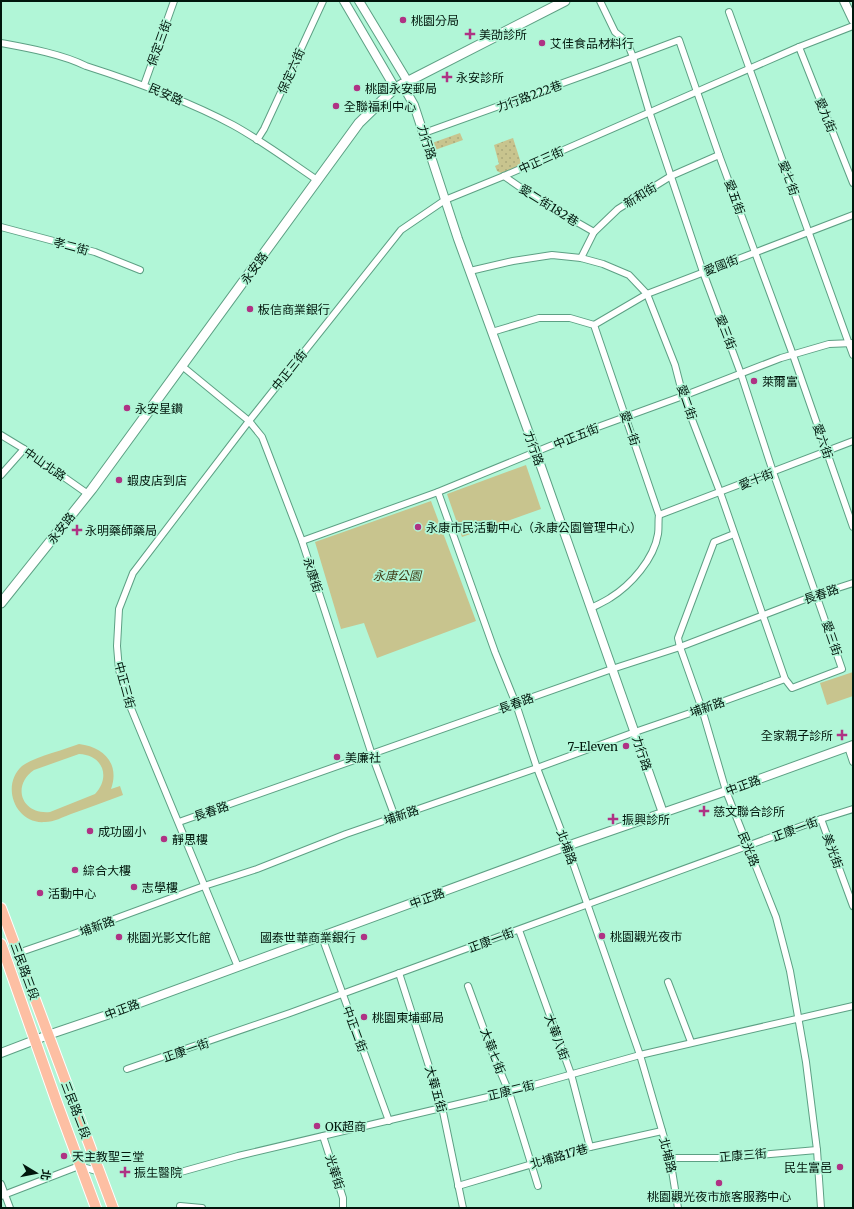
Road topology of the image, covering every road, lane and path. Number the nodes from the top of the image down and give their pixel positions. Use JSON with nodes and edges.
{"nodes":[{"id":1,"x":174,"y":1,"type":"edge"},
{"id":2,"x":323,"y":1,"type":"edge"},
{"id":3,"x":344,"y":1,"type":"edge"},
{"id":4,"x":359,"y":1,"type":"edge"},
{"id":5,"x":565,"y":1,"type":"edge"},
{"id":6,"x":600,"y":1,"type":"edge"},
{"id":7,"x":844,"y":1,"type":"edge"},
{"id":8,"x":548,"y":5,"type":"edge"},
{"id":9,"x":729,"y":12,"type":"dead end"},
{"id":10,"x":853,"y":20,"type":"edge"},
{"id":11,"x":853,"y":26,"type":"edge"},
{"id":12,"x":679,"y":40,"type":"joint"},
{"id":13,"x":1,"y":43,"type":"edge"},
{"id":14,"x":799,"y":47,"type":"junction"},
{"id":15,"x":633,"y":57,"type":"junction"},
{"id":16,"x":749,"y":69,"type":"junction"},
{"id":17,"x":144,"y":85,"type":"junction"},
{"id":18,"x":402,"y":85,"type":"junction"},
{"id":19,"x":697,"y":91,"type":"junction"},
{"id":20,"x":649,"y":112,"type":"junction"},
{"id":21,"x":424,"y":133,"type":"junction"},
{"id":22,"x":257,"y":140,"type":"junction"},
{"id":23,"x":719,"y":154,"type":"junction"},
{"id":24,"x":504,"y":176,"type":"junction"},
{"id":25,"x":671,"y":176,"type":"junction"},
{"id":26,"x":317,"y":180,"type":"junction"},
{"id":27,"x":853,"y":183,"type":"edge"},
{"id":28,"x":445,"y":200,"type":"junction"},
{"id":29,"x":853,"y":215,"type":"edge"},
{"id":30,"x":1,"y":227,"type":"edge"},
{"id":31,"x":594,"y":232,"type":"junction"},
{"id":32,"x":809,"y":233,"type":"junction"},
{"id":33,"x":756,"y":252,"type":"junction"},
{"id":34,"x":581,"y":258,"type":"junction"},
{"id":35,"x":140,"y":270,"type":"dead end"},
{"id":36,"x":470,"y":271,"type":"junction"},
{"id":37,"x":703,"y":272,"type":"junction"},
{"id":38,"x":646,"y":294,"type":"junction"},
{"id":39,"x":594,"y":325,"type":"junction"},
{"id":40,"x":492,"y":332,"type":"junction"},
{"id":41,"x":851,"y":343,"type":"edge"},
{"id":42,"x":793,"y":355,"type":"junction"},
{"id":43,"x":853,"y":355,"type":"edge"},
{"id":44,"x":182,"y":366,"type":"junction"},
{"id":45,"x":741,"y":374,"type":"junction"},
{"id":46,"x":684,"y":396,"type":"junction"},
{"id":47,"x":626,"y":416,"type":"junction"},
{"id":48,"x":249,"y":421,"type":"junction"},
{"id":49,"x":1,"y":435,"type":"edge"},
{"id":50,"x":853,"y":441,"type":"edge"},
{"id":51,"x":24,"y":449,"type":"junction"},
{"id":52,"x":827,"y":451,"type":"junction"},
{"id":53,"x":536,"y":452,"type":"junction"},
{"id":54,"x":773,"y":472,"type":"junction"},
{"id":55,"x":1,"y":475,"type":"edge"},
{"id":56,"x":438,"y":492,"type":"junction"},
{"id":57,"x":720,"y":492,"type":"junction"},
{"id":58,"x":88,"y":494,"type":"junction"},
{"id":59,"x":659,"y":515,"type":"junction"},
{"id":60,"x":853,"y":526,"type":"edge"},
{"id":61,"x":734,"y":534,"type":"junction"},
{"id":62,"x":302,"y":541,"type":"junction"},
{"id":63,"x":853,"y":583,"type":"edge"},
{"id":64,"x":816,"y":595,"type":"junction"},
{"id":65,"x":1,"y":603,"type":"edge"},
{"id":66,"x":591,"y":608,"type":"junction"},
{"id":67,"x":763,"y":614,"type":"junction"},
{"id":68,"x":680,"y":647,"type":"junction"},
{"id":69,"x":612,"y":669,"type":"junction"},
{"id":70,"x":785,"y":679,"type":"junction"},
{"id":71,"x":792,"y":688,"type":"joint"},
{"id":72,"x":516,"y":704,"type":"junction"},
{"id":73,"x":702,"y":709,"type":"junction"},
{"id":74,"x":634,"y":732,"type":"junction"},
{"id":75,"x":850,"y":746,"type":"edge"},
{"id":76,"x":372,"y":755,"type":"junction"},
{"id":77,"x":853,"y":762,"type":"edge"},
{"id":78,"x":536,"y":768,"type":"junction"},
{"id":79,"x":726,"y":791,"type":"junction"},
{"id":80,"x":853,"y":809,"type":"edge"},
{"id":81,"x":663,"y":813,"type":"junction"},
{"id":82,"x":395,"y":817,"type":"junction"},
{"id":83,"x":822,"y":819,"type":"junction"},
{"id":84,"x":179,"y":822,"type":"junction"},
{"id":85,"x":567,"y":846,"type":"junction"},
{"id":86,"x":748,"y":846,"type":"junction"},
{"id":87,"x":204,"y":886,"type":"junction"},
{"id":88,"x":587,"y":905,"type":"junction"},
{"id":89,"x":853,"y":906,"type":"edge"},
{"id":90,"x":1,"y":908,"type":"edge"},
{"id":91,"x":519,"y":930,"type":"junction"},
{"id":92,"x":322,"y":936,"type":"junction"},
{"id":93,"x":1,"y":944,"type":"edge"},
{"id":94,"x":18,"y":952,"type":"junction"},
{"id":95,"x":238,"y":966,"type":"junction"},
{"id":96,"x":399,"y":973,"type":"junction"},
{"id":97,"x":668,"y":982,"type":"dead end"},
{"id":98,"x":468,"y":986,"type":"dead end"},
{"id":99,"x":342,"y":994,"type":"junction"},
{"id":100,"x":852,"y":1007,"type":"edge"},
{"id":101,"x":798,"y":1019,"type":"junction"},
{"id":102,"x":48,"y":1035,"type":"junction"},
{"id":103,"x":34,"y":1040,"type":"junction"},
{"id":104,"x":690,"y":1042,"type":"junction"},
{"id":105,"x":1,"y":1053,"type":"edge"},
{"id":106,"x":640,"y":1055,"type":"junction"},
{"id":107,"x":127,"y":1069,"type":"dead end"},
{"id":108,"x":571,"y":1074,"type":"junction"},
{"id":109,"x":508,"y":1092,"type":"junction"},
{"id":110,"x":442,"y":1107,"type":"junction"},
{"id":111,"x":388,"y":1121,"type":"junction"},
{"id":112,"x":662,"y":1132,"type":"junction"},
{"id":113,"x":323,"y":1136,"type":"junction"},
{"id":114,"x":590,"y":1147,"type":"junction"},
{"id":115,"x":816,"y":1150,"type":"junction"},
{"id":116,"x":670,"y":1158,"type":"junction"},
{"id":117,"x":531,"y":1164,"type":"junction"},
{"id":118,"x":79,"y":1166,"type":"junction"},
{"id":119,"x":100,"y":1172,"type":"junction"},
{"id":120,"x":170,"y":1175,"type":"dead end"},
{"id":121,"x":1,"y":1184,"type":"edge"},
{"id":122,"x":458,"y":1186,"type":"junction"},
{"id":123,"x":538,"y":1186,"type":"dead end"},
{"id":124,"x":3,"y":1195,"type":"edge"},
{"id":125,"x":180,"y":1206,"type":"dead end"},
{"id":126,"x":10,"y":1208,"type":"edge"},
{"id":127,"x":96,"y":1208,"type":"edge"},
{"id":128,"x":113,"y":1208,"type":"edge"},
{"id":129,"x":202,"y":1208,"type":"edge"},
{"id":130,"x":343,"y":1208,"type":"edge"},
{"id":131,"x":462,"y":1208,"type":"edge"},
{"id":132,"x":678,"y":1208,"type":"edge"},
{"id":133,"x":821,"y":1208,"type":"edge"}],
"edges":[{"from":1,"to":17,"type":"street","name":"保定三街"},
{"from":2,"to":22,"type":"street","name":"保定六街"},
{"from":3,"to":18,"type":"street","name":"力行路"},
{"from":4,"to":18,"type":"street","name":"力行路"},
{"from":5,"to":8,"type":"main road","name":"永安路"},
{"from":6,"to":15,"type":"street","name":"愛三街"},
{"from":7,"to":10,"type":"street"},
{"from":8,"to":18,"type":"main road","name":"永安路"},
{"from":9,"to":16,"type":"street","name":"愛七街"},
{"from":11,"to":14,"type":"street","name":"中正三街"},
{"from":12,"to":15,"type":"street","name":"力行路222巷"},
{"from":12,"to":19,"type":"street","name":"愛五街"},
{"from":13,"to":17,"type":"street","name":"民安路"},
{"from":14,"to":16,"type":"street","name":"中正三街"},
{"from":14,"to":27,"type":"street","name":"愛九街"},
{"from":15,"to":20,"type":"street","name":"愛三街"},
{"from":15,"to":21,"type":"street","name":"力行路222巷"},
{"from":16,"to":19,"type":"street","name":"中正三街"},
{"from":16,"to":32,"type":"street","name":"愛七街"},
{"from":17,"to":22,"type":"street","name":"民安路"},
{"from":18,"to":21,"type":"street","name":"力行路"},
{"from":18,"to":26,"type":"main road","name":"永安路"},
{"from":19,"to":20,"type":"street","name":"中正三街"},
{"from":19,"to":23,"type":"street","name":"愛五街"},
{"from":20,"to":24,"type":"street","name":"中正三街"},
{"from":20,"to":25,"type":"street","name":"愛三街"},
{"from":21,"to":28,"type":"street","name":"力行路"},
{"from":22,"to":26,"type":"street","name":"民安路"},
{"from":23,"to":25,"type":"street","name":"新和街"},
{"from":23,"to":33,"type":"street","name":"愛五街"},
{"from":24,"to":28,"type":"street","name":"中正三街"},
{"from":24,"to":31,"type":"street","name":"愛二街182巷"},
{"from":25,"to":31,"type":"street","name":"新和街"},
{"from":25,"to":37,"type":"street","name":"愛三街"},
{"from":26,"to":44,"type":"main road","name":"永安路"},
{"from":28,"to":36,"type":"street","name":"力行路"},
{"from":28,"to":48,"type":"street","name":"中正三街"},
{"from":29,"to":32,"type":"street","name":"愛國街"},
{"from":30,"to":35,"type":"street","name":"孝二街"},
{"from":31,"to":34,"type":"street","name":"新和街"},
{"from":32,"to":33,"type":"street","name":"愛國街"},
{"from":32,"to":41,"type":"street","name":"愛七街"},
{"from":33,"to":37,"type":"street","name":"愛國街"},
{"from":33,"to":42,"type":"street","name":"愛五街"},
{"from":34,"to":36,"type":"street","name":"愛二街"},
{"from":34,"to":38,"type":"street","name":"愛二街"},
{"from":36,"to":40,"type":"street","name":"力行路"},
{"from":37,"to":38,"type":"street","name":"愛國街"},
{"from":37,"to":45,"type":"street","name":"愛三街"},
{"from":38,"to":39,"type":"street","name":"愛國街"},
{"from":38,"to":46,"type":"street","name":"愛二街"},
{"from":39,"to":40,"type":"street"},
{"from":39,"to":47,"type":"street","name":"愛一街"},
{"from":40,"to":53,"type":"street","name":"力行路"},
{"from":41,"to":42,"type":"street","name":"中正五街"},
{"from":41,"to":43,"type":"street","name":"愛七街"},
{"from":42,"to":45,"type":"street","name":"中正五街"},
{"from":42,"to":52,"type":"street","name":"愛六街"},
{"from":44,"to":48,"type":"street","name":"永康街"},
{"from":44,"to":58,"type":"main road","name":"永安路"},
{"from":45,"to":46,"type":"street","name":"中正五街"},
{"from":45,"to":54,"type":"street","name":"愛三街"},
{"from":46,"to":47,"type":"street","name":"中正五街"},
{"from":46,"to":57,"type":"street","name":"愛二街"},
{"from":47,"to":53,"type":"street","name":"中正五街"},
{"from":47,"to":59,"type":"street","name":"愛一街"},
{"from":48,"to":62,"type":"street","name":"永康街"},
{"from":48,"to":84,"type":"street","name":"中正三街"},
{"from":49,"to":51,"type":"street","name":"中山北路"},
{"from":50,"to":52,"type":"street","name":"愛十街"},
{"from":51,"to":55,"type":"street"},
{"from":51,"to":58,"type":"street","name":"中山北路"},
{"from":52,"to":54,"type":"street","name":"愛十街"},
{"from":52,"to":60,"type":"street","name":"愛六街"},
{"from":53,"to":56,"type":"street","name":"中正五街"},
{"from":53,"to":66,"type":"street","name":"力行路"},
{"from":54,"to":57,"type":"street","name":"愛十街"},
{"from":54,"to":64,"type":"street","name":"愛三街"},
{"from":56,"to":62,"type":"street","name":"中正五街"},
{"from":56,"to":72,"type":"street","name":"北埔路"},
{"from":57,"to":59,"type":"street","name":"愛十街"},
{"from":57,"to":61,"type":"street","name":"愛二街"},
{"from":58,"to":65,"type":"main road","name":"永安路"},
{"from":59,"to":66,"type":"street","name":"愛一街"},
{"from":61,"to":67,"type":"street","name":"愛二街"},
{"from":61,"to":68,"type":"street","name":"民光路"},
{"from":62,"to":76,"type":"street","name":"永康街"},
{"from":63,"to":64,"type":"street","name":"長春路"},
{"from":64,"to":67,"type":"street","name":"長春路"},
{"from":64,"to":71,"type":"street","name":"愛三街"},
{"from":66,"to":69,"type":"street","name":"力行路"},
{"from":67,"to":68,"type":"street","name":"長春路"},
{"from":67,"to":70,"type":"street","name":"愛二街"},
{"from":68,"to":69,"type":"street","name":"長春路"},
{"from":68,"to":73,"type":"street","name":"民光路"},
{"from":69,"to":72,"type":"street","name":"長春路"},
{"from":69,"to":74,"type":"street","name":"力行路"},
{"from":70,"to":71,"type":"street","name":"愛二街"},
{"from":70,"to":73,"type":"street","name":"埔新路"},
{"from":72,"to":76,"type":"street","name":"長春路"},
{"from":72,"to":78,"type":"street","name":"北埔路"},
{"from":73,"to":74,"type":"street","name":"埔新路"},
{"from":73,"to":79,"type":"street","name":"民光路"},
{"from":74,"to":78,"type":"street","name":"埔新路"},
{"from":74,"to":81,"type":"street","name":"力行路"},
{"from":75,"to":77,"type":"street"},
{"from":75,"to":79,"type":"street","name":"中正路"},
{"from":76,"to":82,"type":"street","name":"永康街"},
{"from":76,"to":84,"type":"street","name":"長春路"},
{"from":78,"to":82,"type":"street","name":"埔新路"},
{"from":78,"to":85,"type":"street","name":"北埔路"},
{"from":79,"to":81,"type":"street","name":"中正路"},
{"from":79,"to":86,"type":"street","name":"民光路"},
{"from":80,"to":83,"type":"street","name":"正康一街"},
{"from":81,"to":85,"type":"street","name":"中正路"},
{"from":82,"to":87,"type":"street","name":"埔新路"},
{"from":83,"to":86,"type":"street","name":"正康一街"},
{"from":83,"to":89,"type":"street","name":"美光街"},
{"from":84,"to":87,"type":"street","name":"中正三街"},
{"from":85,"to":88,"type":"street","name":"北埔路"},
{"from":85,"to":92,"type":"street","name":"中正路"},
{"from":86,"to":88,"type":"street","name":"正康一街"},
{"from":86,"to":101,"type":"street","name":"民光路"},
{"from":87,"to":94,"type":"street","name":"埔新路"},
{"from":87,"to":95,"type":"street","name":"中正三街"},
{"from":88,"to":91,"type":"street","name":"正康一街"},
{"from":88,"to":106,"type":"street","name":"北埔路"},
{"from":90,"to":94,"type":"main road","name":"三民路三段"},
{"from":91,"to":96,"type":"street","name":"正康一街"},
{"from":91,"to":108,"type":"street","name":"大華八街"},
{"from":92,"to":95,"type":"street","name":"中正路"},
{"from":92,"to":99,"type":"street","name":"中正二街"},
{"from":93,"to":103,"type":"main road","name":"三民路三段"},
{"from":94,"to":102,"type":"main road","name":"三民路三段"},
{"from":95,"to":102,"type":"street","name":"中正路"},
{"from":96,"to":99,"type":"street","name":"正康一街"},
{"from":96,"to":110,"type":"street","name":"大華五街"},
{"from":97,"to":104,"type":"street"},
{"from":98,"to":109,"type":"street","name":"大華七街"},
{"from":99,"to":107,"type":"street","name":"正康一街"},
{"from":99,"to":111,"type":"street","name":"中正二街"},
{"from":100,"to":101,"type":"street","name":"正康二街"},
{"from":101,"to":104,"type":"street","name":"正康二街"},
{"from":101,"to":115,"type":"street","name":"民光路"},
{"from":102,"to":103,"type":"street","name":"中正路"},
{"from":102,"to":119,"type":"main road","name":"三民路二段"},
{"from":103,"to":105,"type":"street","name":"中正路"},
{"from":103,"to":118,"type":"main road","name":"三民路二段"},
{"from":104,"to":106,"type":"street","name":"正康二街"},
{"from":106,"to":108,"type":"street","name":"正康二街"},
{"from":106,"to":112,"type":"street","name":"北埔路"},
{"from":108,"to":109,"type":"street","name":"正康二街"},
{"from":108,"to":114,"type":"street","name":"大華八街"},
{"from":109,"to":110,"type":"street","name":"正康二街"},
{"from":109,"to":117,"type":"street","name":"大華七街"},
{"from":110,"to":111,"type":"street","name":"正康二街"},
{"from":110,"to":122,"type":"street","name":"大華五街"},
{"from":111,"to":113,"type":"street","name":"正康二街"},
{"from":112,"to":114,"type":"street","name":"北埔路17巷"},
{"from":112,"to":116,"type":"street","name":"北埔路"},
{"from":113,"to":120,"type":"street","name":"正康二街"},
{"from":113,"to":130,"type":"street","name":"光華街"},
{"from":114,"to":117,"type":"street","name":"北埔路17巷"},
{"from":115,"to":116,"type":"street","name":"正康三街"},
{"from":115,"to":133,"type":"street","name":"民光路"},
{"from":116,"to":132,"type":"street","name":"北埔路"},
{"from":117,"to":122,"type":"street","name":"北埔路17巷"},
{"from":117,"to":123,"type":"street","name":"大華七街"},
{"from":118,"to":119,"type":"street"},
{"from":118,"to":124,"type":"street"},
{"from":118,"to":127,"type":"main road","name":"三民路二段"},
{"from":119,"to":128,"type":"main road","name":"三民路二段"},
{"from":121,"to":124,"type":"street"},
{"from":122,"to":131,"type":"street","name":"大華五街"},
{"from":124,"to":126,"type":"street"},
{"from":125,"to":129,"type":"street"}]}
